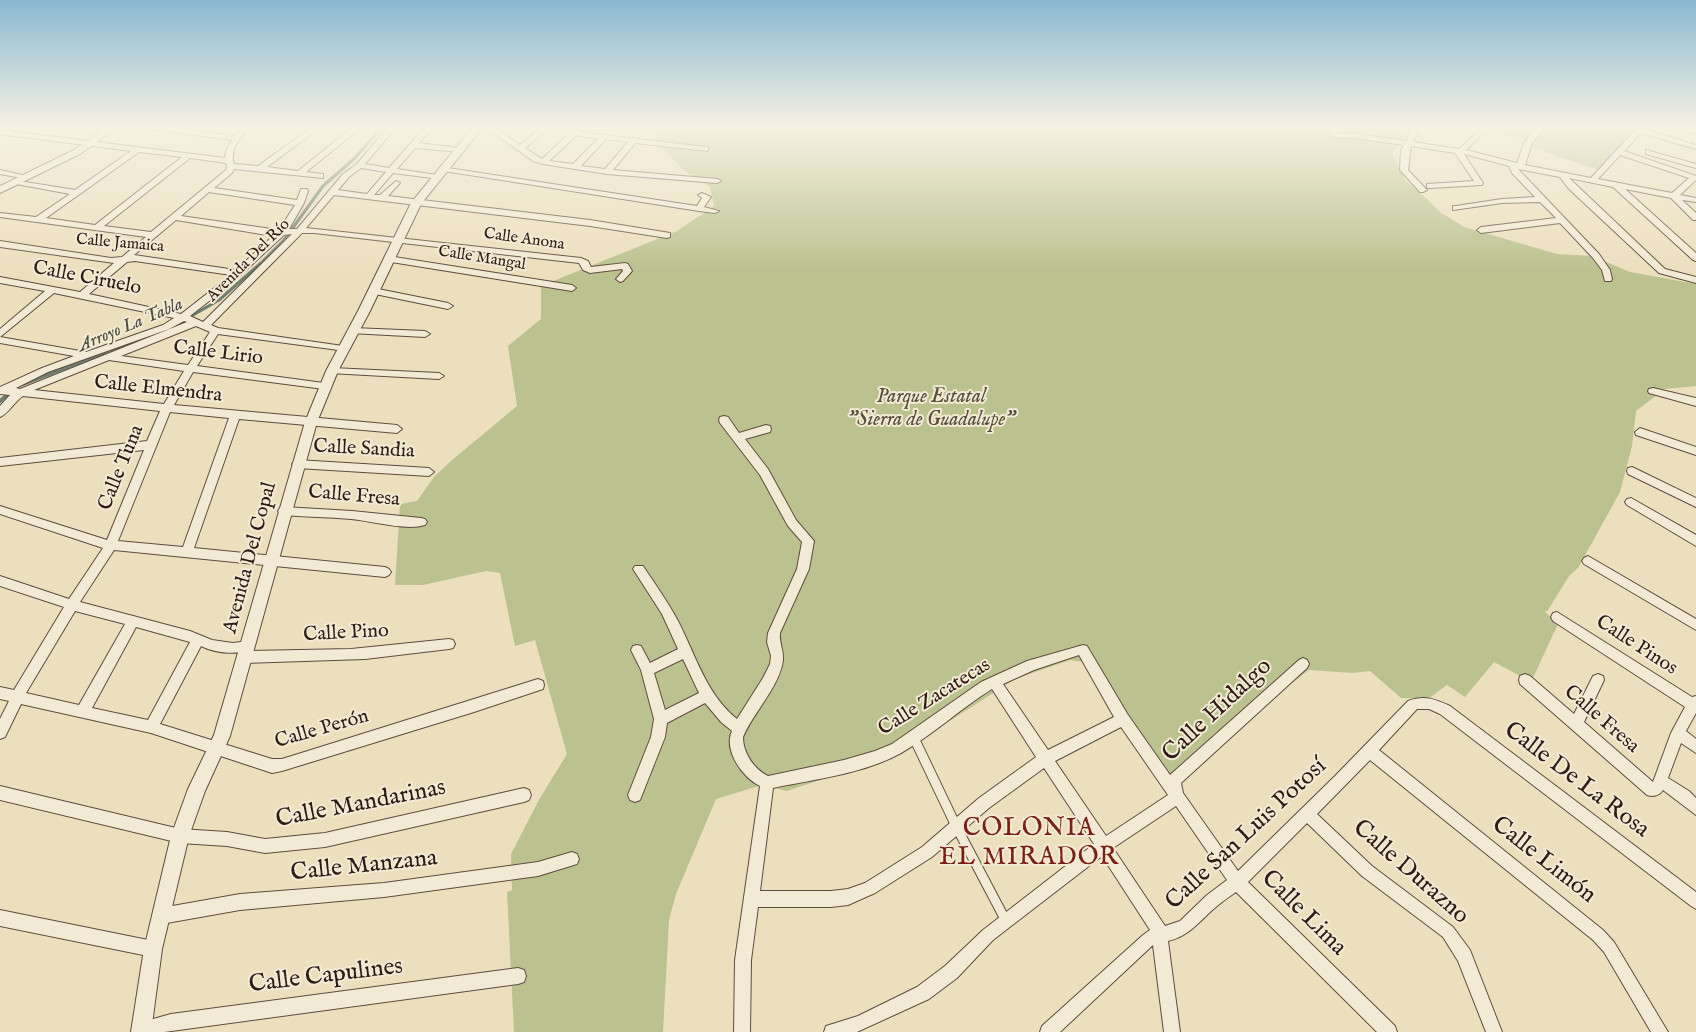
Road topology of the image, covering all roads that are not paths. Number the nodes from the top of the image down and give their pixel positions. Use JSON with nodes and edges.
{"nodes":[{"id":1,"x":17,"y":175,"type":"edge"},
{"id":2,"x":30,"y":175,"type":"edge"},
{"id":3,"x":102,"y":175,"type":"edge"},
{"id":4,"x":164,"y":175,"type":"edge"},
{"id":5,"x":224,"y":175,"type":"edge"},
{"id":6,"x":314,"y":175,"type":"edge"},
{"id":7,"x":348,"y":175,"type":"edge"},
{"id":8,"x":387,"y":175,"type":"edge"},
{"id":9,"x":438,"y":175,"type":"edge"},
{"id":10,"x":456,"y":175,"type":"edge"},
{"id":11,"x":646,"y":175,"type":"edge"},
{"id":12,"x":1409,"y":175,"type":"edge"},
{"id":13,"x":1473,"y":175,"type":"edge"},
{"id":14,"x":1519,"y":175,"type":"edge"},
{"id":15,"x":1563,"y":175,"type":"edge"},
{"id":16,"x":1568,"y":175,"type":"edge"},
{"id":17,"x":1597,"y":175,"type":"edge"},
{"id":18,"x":1689,"y":175,"type":"edge"},
{"id":19,"x":320,"y":176,"type":"dead end"},
{"id":20,"x":27,"y":177,"type":"junction"},
{"id":21,"x":1593,"y":180,"type":"junction"},
{"id":22,"x":717,"y":181,"type":"dead end"},
{"id":23,"x":16,"y":182,"type":"junction"},
{"id":24,"x":396,"y":183,"type":"dead end"},
{"id":25,"x":1615,"y":184,"type":"junction"},
{"id":26,"x":207,"y":189,"type":"junction"},
{"id":27,"x":0,"y":190,"type":"edge"},
{"id":28,"x":304,"y":190,"type":"dead end"},
{"id":29,"x":333,"y":192,"type":"junction"},
{"id":30,"x":77,"y":193,"type":"junction"},
{"id":31,"x":702,"y":195,"type":"dead end"},
{"id":32,"x":1674,"y":196,"type":"junction"},
{"id":33,"x":368,"y":197,"type":"junction"},
{"id":34,"x":382,"y":198,"type":"junction"},
{"id":35,"x":1543,"y":199,"type":"junction"},
{"id":36,"x":1696,"y":200,"type":"edge"},
{"id":37,"x":300,"y":203,"type":"junction"},
{"id":38,"x":416,"y":203,"type":"junction"},
{"id":39,"x":1456,"y":208,"type":"dead end"},
{"id":40,"x":699,"y":209,"type":"junction"},
{"id":41,"x":715,"y":211,"type":"dead end"},
{"id":42,"x":2,"y":217,"type":"edge"},
{"id":43,"x":174,"y":218,"type":"junction"},
{"id":44,"x":1696,"y":218,"type":"edge"},
{"id":45,"x":38,"y":220,"type":"junction"},
{"id":46,"x":1563,"y":220,"type":"junction"},
{"id":47,"x":98,"y":227,"type":"junction"},
{"id":48,"x":1480,"y":230,"type":"dead end"},
{"id":49,"x":299,"y":231,"type":"junction"},
{"id":50,"x":284,"y":233,"type":"junction"},
{"id":51,"x":153,"y":235,"type":"junction"},
{"id":52,"x":667,"y":235,"type":"dead end"},
{"id":53,"x":397,"y":240,"type":"junction"},
{"id":54,"x":0,"y":244,"type":"edge"},
{"id":55,"x":1696,"y":258,"type":"edge"},
{"id":56,"x":125,"y":259,"type":"junction"},
{"id":57,"x":388,"y":259,"type":"junction"},
{"id":58,"x":238,"y":273,"type":"junction"},
{"id":59,"x":620,"y":279,"type":"dead end"},
{"id":60,"x":1608,"y":279,"type":"dead end"},
{"id":61,"x":0,"y":280,"type":"edge"},
{"id":62,"x":1696,"y":280,"type":"edge"},
{"id":63,"x":572,"y":288,"type":"dead end"},
{"id":64,"x":52,"y":290,"type":"junction"},
{"id":65,"x":373,"y":292,"type":"junction"},
{"id":66,"x":82,"y":295,"type":"junction"},
{"id":67,"x":448,"y":306,"type":"dead end"},
{"id":68,"x":192,"y":321,"type":"junction"},
{"id":69,"x":216,"y":330,"type":"junction"},
{"id":70,"x":353,"y":331,"type":"junction"},
{"id":71,"x":0,"y":334,"type":"edge"},
{"id":72,"x":425,"y":334,"type":"dead end"},
{"id":73,"x":0,"y":340,"type":"edge"},
{"id":74,"x":343,"y":349,"type":"junction"},
{"id":75,"x":86,"y":355,"type":"junction"},
{"id":76,"x":108,"y":357,"type":"junction"},
{"id":77,"x":190,"y":369,"type":"junction"},
{"id":78,"x":332,"y":371,"type":"junction"},
{"id":79,"x":439,"y":376,"type":"dead end"},
{"id":80,"x":324,"y":386,"type":"junction"},
{"id":81,"x":2,"y":391,"type":"edge"},
{"id":82,"x":1653,"y":391,"type":"dead end"},
{"id":83,"x":19,"y":393,"type":"junction"},
{"id":84,"x":1696,"y":402,"type":"edge"},
{"id":85,"x":166,"y":409,"type":"junction"},
{"id":86,"x":0,"y":413,"type":"edge"},
{"id":87,"x":234,"y":415,"type":"junction"},
{"id":88,"x":724,"y":420,"type":"dead end"},
{"id":89,"x":311,"y":422,"type":"junction"},
{"id":90,"x":397,"y":429,"type":"dead end"},
{"id":91,"x":766,"y":429,"type":"dead end"},
{"id":92,"x":1640,"y":432,"type":"dead end"},
{"id":93,"x":736,"y":437,"type":"junction"},
{"id":94,"x":150,"y":445,"type":"junction"},
{"id":95,"x":1696,"y":451,"type":"edge"},
{"id":96,"x":0,"y":462,"type":"edge"},
{"id":97,"x":297,"y":464,"type":"junction"},
{"id":98,"x":1632,"y":471,"type":"dead end"},
{"id":99,"x":429,"y":472,"type":"dead end"},
{"id":100,"x":1631,"y":502,"type":"dead end"},
{"id":101,"x":1696,"y":503,"type":"edge"},
{"id":102,"x":0,"y":510,"type":"edge"},
{"id":103,"x":284,"y":511,"type":"junction"},
{"id":104,"x":421,"y":522,"type":"dead end"},
{"id":105,"x":1696,"y":541,"type":"edge"},
{"id":106,"x":111,"y":544,"type":"junction"},
{"id":107,"x":187,"y":551,"type":"junction"},
{"id":108,"x":1588,"y":561,"type":"dead end"},
{"id":109,"x":271,"y":562,"type":"junction"},
{"id":110,"x":639,"y":569,"type":"dead end"},
{"id":111,"x":385,"y":572,"type":"dead end"},
{"id":112,"x":0,"y":581,"type":"edge"},
{"id":113,"x":72,"y":605,"type":"junction"},
{"id":114,"x":1557,"y":617,"type":"dead end"},
{"id":115,"x":134,"y":620,"type":"junction"},
{"id":116,"x":1696,"y":624,"type":"edge"},
{"id":117,"x":198,"y":639,"type":"junction"},
{"id":118,"x":449,"y":644,"type":"dead end"},
{"id":119,"x":637,"y":650,"type":"dead end"},
{"id":120,"x":1082,"y":650,"type":"joint"},
{"id":121,"x":246,"y":651,"type":"junction"},
{"id":122,"x":685,"y":652,"type":"junction"},
{"id":123,"x":1303,"y":664,"type":"dead end"},
{"id":124,"x":647,"y":670,"type":"junction"},
{"id":125,"x":1525,"y":680,"type":"dead end"},
{"id":126,"x":1598,"y":680,"type":"dead end"},
{"id":127,"x":995,"y":683,"type":"junction"},
{"id":128,"x":538,"y":685,"type":"dead end"},
{"id":129,"x":0,"y":692,"type":"edge"},
{"id":130,"x":706,"y":696,"type":"junction"},
{"id":131,"x":16,"y":697,"type":"junction"},
{"id":132,"x":1426,"y":702,"type":"joint"},
{"id":133,"x":1695,"y":705,"type":"edge"},
{"id":134,"x":83,"y":711,"type":"junction"},
{"id":135,"x":661,"y":719,"type":"junction"},
{"id":136,"x":1123,"y":719,"type":"junction"},
{"id":137,"x":1576,"y":724,"type":"junction"},
{"id":138,"x":151,"y":727,"type":"junction"},
{"id":139,"x":739,"y":729,"type":"junction"},
{"id":140,"x":0,"y":733,"type":"edge"},
{"id":141,"x":1678,"y":733,"type":"junction"},
{"id":142,"x":914,"y":738,"type":"junction"},
{"id":143,"x":1696,"y":747,"type":"edge"},
{"id":144,"x":217,"y":749,"type":"junction"},
{"id":145,"x":1368,"y":751,"type":"junction"},
{"id":146,"x":1046,"y":758,"type":"junction"},
{"id":147,"x":767,"y":783,"type":"junction"},
{"id":148,"x":1656,"y":786,"type":"junction"},
{"id":149,"x":0,"y":793,"type":"edge"},
{"id":150,"x":524,"y":795,"type":"dead end"},
{"id":151,"x":635,"y":795,"type":"dead end"},
{"id":152,"x":1177,"y":797,"type":"junction"},
{"id":153,"x":1696,"y":808,"type":"edge"},
{"id":154,"x":1307,"y":814,"type":"junction"},
{"id":155,"x":957,"y":828,"type":"junction"},
{"id":156,"x":180,"y":836,"type":"junction"},
{"id":157,"x":1102,"y":847,"type":"junction"},
{"id":158,"x":572,"y":859,"type":"dead end"},
{"id":159,"x":1237,"y":882,"type":"junction"},
{"id":160,"x":750,"y":899,"type":"junction"},
{"id":161,"x":1696,"y":900,"type":"edge"},
{"id":162,"x":160,"y":916,"type":"junction"},
{"id":163,"x":0,"y":918,"type":"edge"},
{"id":164,"x":1006,"y":922,"type":"junction"},
{"id":165,"x":1159,"y":934,"type":"junction"},
{"id":166,"x":153,"y":949,"type":"junction"},
{"id":167,"x":518,"y":976,"type":"dead end"},
{"id":168,"x":141,"y":1031,"type":"edge"},
{"id":169,"x":742,"y":1032,"type":"edge"},
{"id":170,"x":832,"y":1032,"type":"edge"},
{"id":171,"x":1048,"y":1032,"type":"edge"},
{"id":172,"x":1172,"y":1032,"type":"edge"},
{"id":173,"x":1387,"y":1032,"type":"edge"},
{"id":174,"x":1397,"y":1032,"type":"edge"},
{"id":175,"x":1494,"y":1032,"type":"edge"},
{"id":176,"x":1660,"y":1032,"type":"edge"}],
"edges":[{"from":1,"to":20,"type":"street"},
{"from":2,"to":20,"type":"street"},
{"from":3,"to":30,"type":"street"},
{"from":4,"to":47,"type":"street"},
{"from":5,"to":26,"type":"street"},
{"from":6,"to":19,"type":"street"},
{"from":7,"to":29,"type":"street","name":"Avenida Del Río"},
{"from":8,"to":33,"type":"street"},
{"from":9,"to":38,"type":"street","name":"Avenida Del Copal"},
{"from":10,"to":40,"type":"street"},
{"from":11,"to":22,"type":"street"},
{"from":12,"to":13,"type":"street"},
{"from":14,"to":35,"type":"street"},
{"from":15,"to":62,"type":"street"},
{"from":16,"to":21,"type":"street"},
{"from":17,"to":21,"type":"street"},
{"from":18,"to":32,"type":"street"},
{"from":20,"to":23,"type":"street"},
{"from":21,"to":25,"type":"street"},
{"from":23,"to":27,"type":"street"},
{"from":23,"to":30,"type":"street"},
{"from":24,"to":34,"type":"street"},
{"from":25,"to":32,"type":"street"},
{"from":25,"to":55,"type":"street"},
{"from":26,"to":37,"type":"street"},
{"from":26,"to":43,"type":"street"},
{"from":28,"to":37,"type":"street","name":"Avenida Del Río"},
{"from":29,"to":33,"type":"street"},
{"from":29,"to":49,"type":"street","name":"Avenida Del Río"},
{"from":30,"to":45,"type":"street"},
{"from":31,"to":40,"type":"street"},
{"from":32,"to":36,"type":"street"},
{"from":32,"to":44,"type":"street"},
{"from":33,"to":34,"type":"street"},
{"from":34,"to":38,"type":"street"},
{"from":35,"to":39,"type":"street"},
{"from":35,"to":46,"type":"street"},
{"from":37,"to":50,"type":"street","name":"Avenida Del Río"},
{"from":38,"to":52,"type":"street"},
{"from":38,"to":53,"type":"street","name":"Avenida Del Copal"},
{"from":40,"to":41,"type":"street"},
{"from":42,"to":45,"type":"street"},
{"from":43,"to":50,"type":"street"},
{"from":43,"to":51,"type":"street"},
{"from":45,"to":47,"type":"street"},
{"from":46,"to":48,"type":"street"},
{"from":46,"to":60,"type":"street"},
{"from":47,"to":51,"type":"street"},
{"from":49,"to":50,"type":"street"},
{"from":49,"to":53,"type":"street"},
{"from":49,"to":68,"type":"street","name":"Avenida Del Río"},
{"from":50,"to":58,"type":"street","name":"Avenida Del Río"},
{"from":51,"to":56,"type":"street"},
{"from":53,"to":57,"type":"street","name":"Avenida Del Copal"},
{"from":53,"to":59,"type":"street","name":"Calle Anona"},
{"from":54,"to":56,"type":"street","name":"Calle Jamaica"},
{"from":56,"to":58,"type":"street","name":"Calle Jamaica"},
{"from":56,"to":66,"type":"street"},
{"from":57,"to":63,"type":"street","name":"Calle Mangal"},
{"from":57,"to":65,"type":"street","name":"Avenida Del Copal"},
{"from":58,"to":68,"type":"street","name":"Avenida Del Río"},
{"from":61,"to":64,"type":"street","name":"Calle Ciruelo"},
{"from":64,"to":66,"type":"street","name":"Calle Ciruelo"},
{"from":64,"to":71,"type":"street"},
{"from":65,"to":67,"type":"street"},
{"from":65,"to":70,"type":"street","name":"Avenida Del Copal"},
{"from":66,"to":68,"type":"street","name":"Calle Ciruelo"},
{"from":68,"to":69,"type":"street","name":"Calle Ciruelo"},
{"from":68,"to":75,"type":"street","name":"Avenida Del Río"},
{"from":68,"to":76,"type":"street","name":"Avenida Del Río"},
{"from":69,"to":74,"type":"street","name":"Calle Ciruelo"},
{"from":69,"to":77,"type":"street","name":"Calle Tuna"},
{"from":70,"to":72,"type":"street"},
{"from":70,"to":74,"type":"street","name":"Avenida Del Copal"},
{"from":73,"to":75,"type":"street"},
{"from":74,"to":78,"type":"street","name":"Avenida Del Copal"},
{"from":75,"to":81,"type":"street","name":"Avenida Del Río"},
{"from":76,"to":77,"type":"street","name":"Calle Lirio"},
{"from":76,"to":83,"type":"street","name":"Avenida Del Río"},
{"from":77,"to":80,"type":"street","name":"Calle Lirio"},
{"from":77,"to":85,"type":"street","name":"Calle Tuna"},
{"from":78,"to":79,"type":"street"},
{"from":78,"to":80,"type":"street","name":"Avenida Del Copal"},
{"from":80,"to":89,"type":"street","name":"Avenida Del Copal"},
{"from":81,"to":83,"type":"street","name":"Calle Elmendra"},
{"from":82,"to":84,"type":"street"},
{"from":83,"to":85,"type":"street","name":"Calle Elmendra"},
{"from":83,"to":86,"type":"street","name":"Avenida Del Río"},
{"from":85,"to":87,"type":"street","name":"Calle Elmendra"},
{"from":85,"to":94,"type":"street","name":"Calle Tuna"},
{"from":87,"to":89,"type":"street","name":"Calle Elmendra"},
{"from":87,"to":107,"type":"street"},
{"from":88,"to":93,"type":"street"},
{"from":89,"to":90,"type":"street","name":"Calle Elmendra"},
{"from":89,"to":97,"type":"street","name":"Avenida Del Copal"},
{"from":91,"to":93,"type":"street"},
{"from":92,"to":95,"type":"street"},
{"from":93,"to":139,"type":"street"},
{"from":94,"to":96,"type":"street"},
{"from":94,"to":106,"type":"street","name":"Calle Tuna"},
{"from":97,"to":99,"type":"street","name":"Calle Sandia"},
{"from":97,"to":103,"type":"street","name":"Avenida Del Copal"},
{"from":98,"to":101,"type":"street"},
{"from":100,"to":105,"type":"street"},
{"from":102,"to":106,"type":"street"},
{"from":103,"to":104,"type":"street","name":"Calle Fresa"},
{"from":103,"to":109,"type":"street","name":"Avenida Del Copal"},
{"from":106,"to":107,"type":"street"},
{"from":106,"to":113,"type":"street","name":"Calle Tuna"},
{"from":107,"to":109,"type":"street"},
{"from":108,"to":116,"type":"street"},
{"from":109,"to":111,"type":"street"},
{"from":109,"to":121,"type":"street","name":"Avenida Del Copal"},
{"from":110,"to":122,"type":"street"},
{"from":112,"to":113,"type":"street"},
{"from":113,"to":115,"type":"street"},
{"from":113,"to":131,"type":"street","name":"Calle Tuna"},
{"from":114,"to":133,"type":"street","name":"Calle Pinos"},
{"from":115,"to":117,"type":"street"},
{"from":115,"to":134,"type":"street"},
{"from":117,"to":121,"type":"street"},
{"from":117,"to":138,"type":"street"},
{"from":118,"to":121,"type":"street","name":"Calle Pino"},
{"from":119,"to":124,"type":"street"},
{"from":120,"to":127,"type":"street","name":"Calle Zacatecas"},
{"from":120,"to":136,"type":"street","name":"Calle Lima"},
{"from":121,"to":144,"type":"street","name":"Avenida Del Copal"},
{"from":122,"to":124,"type":"street"},
{"from":122,"to":130,"type":"street"},
{"from":123,"to":152,"type":"street","name":"Calle Hidalgo"},
{"from":124,"to":135,"type":"street"},
{"from":125,"to":137,"type":"street","name":"Calle Fresa"},
{"from":126,"to":137,"type":"street"},
{"from":127,"to":142,"type":"street","name":"Calle Zacatecas"},
{"from":127,"to":146,"type":"street"},
{"from":128,"to":144,"type":"street","name":"Calle Perón"},
{"from":129,"to":131,"type":"street","name":"Calle Perón"},
{"from":130,"to":135,"type":"street"},
{"from":130,"to":139,"type":"street"},
{"from":131,"to":134,"type":"street","name":"Calle Perón"},
{"from":131,"to":140,"type":"street","name":"Calle Tuna"},
{"from":132,"to":145,"type":"street","name":"Calle San Luis Potosí"},
{"from":132,"to":161,"type":"street","name":"Calle De La Rosa"},
{"from":133,"to":141,"type":"street"},
{"from":134,"to":138,"type":"street","name":"Calle Perón"},
{"from":135,"to":151,"type":"street"},
{"from":136,"to":146,"type":"street"},
{"from":136,"to":152,"type":"street","name":"Calle Lima"},
{"from":137,"to":148,"type":"street","name":"Calle Fresa"},
{"from":138,"to":144,"type":"street","name":"Calle Perón"},
{"from":139,"to":147,"type":"street"},
{"from":141,"to":143,"type":"street"},
{"from":141,"to":148,"type":"street"},
{"from":142,"to":147,"type":"street","name":"Calle Zacatecas"},
{"from":142,"to":155,"type":"street"},
{"from":144,"to":156,"type":"street","name":"Avenida Del Copal"},
{"from":145,"to":154,"type":"street","name":"Calle San Luis Potosí"},
{"from":145,"to":176,"type":"street","name":"Calle Limón"},
{"from":146,"to":155,"type":"street"},
{"from":146,"to":157,"type":"street"},
{"from":147,"to":160,"type":"street"},
{"from":148,"to":153,"type":"street","name":"Calle Fresa"},
{"from":149,"to":156,"type":"street","name":"Calle Mandarinas"},
{"from":150,"to":156,"type":"street","name":"Calle Mandarinas"},
{"from":152,"to":157,"type":"street","name":"Calle Hidalgo"},
{"from":152,"to":159,"type":"street","name":"Calle Lima"},
{"from":154,"to":159,"type":"street","name":"Calle San Luis Potosí"},
{"from":154,"to":175,"type":"street","name":"Calle Durazno"},
{"from":155,"to":160,"type":"street"},
{"from":155,"to":164,"type":"street"},
{"from":156,"to":162,"type":"street","name":"Avenida Del Copal"},
{"from":157,"to":164,"type":"street","name":"Calle Hidalgo"},
{"from":157,"to":165,"type":"street"},
{"from":158,"to":162,"type":"street","name":"Calle Manzana"},
{"from":159,"to":165,"type":"street","name":"Calle San Luis Potosí"},
{"from":159,"to":173,"type":"street","name":"Calle Lima"},
{"from":160,"to":169,"type":"street"},
{"from":162,"to":166,"type":"street","name":"Avenida Del Copal"},
{"from":163,"to":166,"type":"street"},
{"from":164,"to":170,"type":"street","name":"Calle Hidalgo"},
{"from":165,"to":171,"type":"street","name":"Calle San Luis Potosí"},
{"from":165,"to":172,"type":"street"},
{"from":166,"to":168,"type":"street","name":"Avenida Del Copal"},
{"from":167,"to":168,"type":"street","name":"Calle Capulines"},
{"from":173,"to":174,"type":"street"}]}
